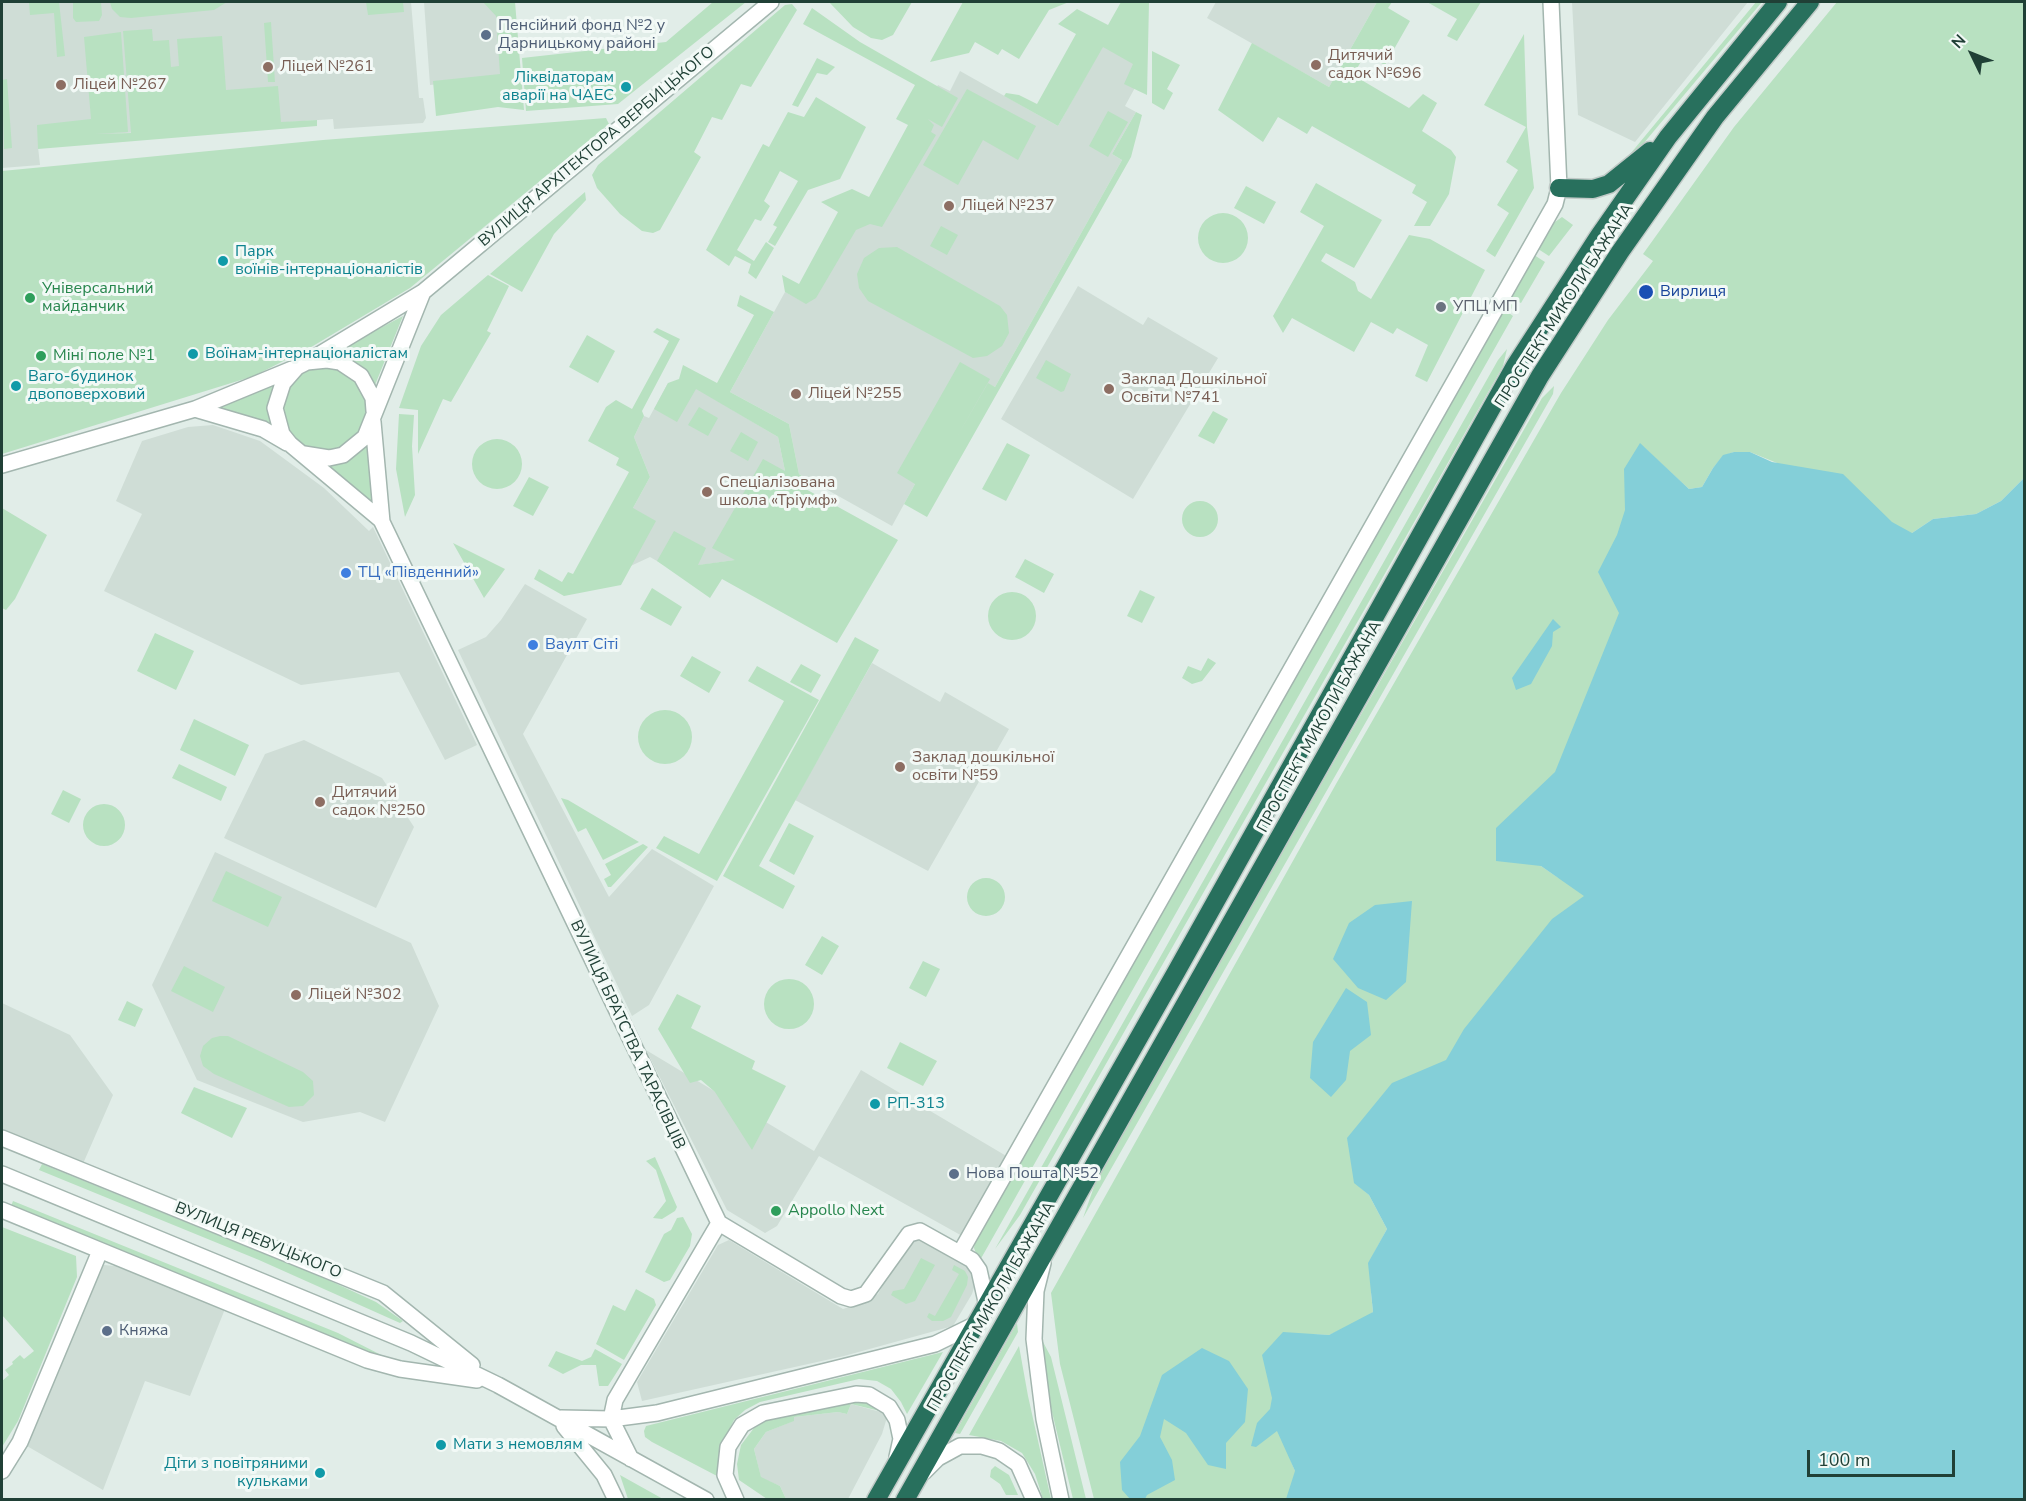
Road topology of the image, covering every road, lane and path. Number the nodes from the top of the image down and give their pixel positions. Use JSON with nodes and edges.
{"nodes":[{"id":1,"x":771,"y":2,"type":"edge"},
{"id":2,"x":1551,"y":2,"type":"edge"},
{"id":3,"x":1778,"y":2,"type":"edge"},
{"id":4,"x":1810,"y":2,"type":"edge"},
{"id":5,"x":1668,"y":137,"type":"junction"},
{"id":6,"x":1559,"y":188,"type":"junction"},
{"id":7,"x":423,"y":292,"type":"junction"},
{"id":8,"x":302,"y":364,"type":"junction"},
{"id":9,"x":195,"y":409,"type":"junction"},
{"id":10,"x":373,"y":416,"type":"junction"},
{"id":11,"x":295,"y":448,"type":"junction"},
{"id":12,"x":2,"y":465,"type":"edge"},
{"id":13,"x":381,"y":520,"type":"junction"},
{"id":14,"x":2,"y":1138,"type":"edge"},
{"id":15,"x":2,"y":1174,"type":"edge"},
{"id":16,"x":2,"y":1210,"type":"edge"},
{"id":17,"x":719,"y":1223,"type":"junction"},
{"id":18,"x":100,"y":1251,"type":"junction"},
{"id":19,"x":1046,"y":1251,"type":"junction"},
{"id":20,"x":960,"y":1253,"type":"junction"},
{"id":21,"x":987,"y":1306,"type":"junction"},
{"id":22,"x":976,"y":1324,"type":"junction"},
{"id":23,"x":493,"y":1383,"type":"junction"},
{"id":24,"x":556,"y":1418,"type":"junction"},
{"id":25,"x":611,"y":1419,"type":"junction"},
{"id":26,"x":632,"y":1459,"type":"junction"},
{"id":27,"x":896,"y":1464,"type":"junction"},
{"id":28,"x":2,"y":1471,"type":"edge"},
{"id":29,"x":917,"y":1478,"type":"junction"},
{"id":30,"x":616,"y":1500,"type":"edge"},
{"id":31,"x":706,"y":1500,"type":"edge"},
{"id":32,"x":736,"y":1500,"type":"edge"},
{"id":33,"x":876,"y":1500,"type":"edge"},
{"id":34,"x":905,"y":1500,"type":"edge"},
{"id":35,"x":1034,"y":1500,"type":"edge"},
{"id":36,"x":1061,"y":1500,"type":"edge"}],
"edges":[{"from":1,"to":7,"type":"street","name":"ВУЛИЦЯ АРХІТЕКТОРА ВЕРБИЦЬКОГО"},
{"from":2,"to":6,"type":"street"},
{"from":3,"to":5,"type":"highway","name":"ПРОСПЕКТ МИКОЛИ БАЖАНА"},
{"from":4,"to":19,"type":"highway","name":"ПРОСПЕКТ МИКОЛИ БАЖАНА"},
{"from":5,"to":6,"type":"highway"},
{"from":5,"to":21,"type":"highway","name":"ПРОСПЕКТ МИКОЛИ БАЖАНА"},
{"from":6,"to":20,"type":"street"},
{"from":7,"to":8,"type":"street","name":"ВУЛИЦЯ АРХІТЕКТОРА ВЕРБИЦЬКОГО"},
{"from":7,"to":10,"type":"street","name":"ВУЛИЦЯ АРХІТЕКТОРА ВЕРБИЦЬКОГО"},
{"from":8,"to":9,"type":"street","name":"ВУЛИЦЯ АРХІТЕКТОРА ВЕРБИЦЬКОГО"},
{"from":8,"to":10,"type":"street"},
{"from":8,"to":11,"type":"street"},
{"from":9,"to":11,"type":"street","name":"ВУЛИЦЯ АРХІТЕКТОРА ВЕРБИЦЬКОГО"},
{"from":9,"to":12,"type":"street","name":"ВУЛИЦЯ АРХІТЕКТОРА ВЕРБИЦЬКОГО"},
{"from":10,"to":11,"type":"street","name":"ВУЛИЦЯ АРХІТЕКТОРА ВЕРБИЦЬКОГО"},
{"from":10,"to":13,"type":"street","name":"ВУЛИЦЯ БРАТСТВА ТАРАСІВЦІВ"},
{"from":11,"to":13,"type":"street","name":"ВУЛИЦЯ БРАТСТВА ТАРАСІВЦІВ"},
{"from":13,"to":17,"type":"street","name":"ВУЛИЦЯ БРАТСТВА ТАРАСІВЦІВ"},
{"from":14,"to":23,"type":"street","name":"ВУЛИЦЯ РЕВУЦЬКОГО"},
{"from":15,"to":23,"type":"street","name":"ВУЛИЦЯ РЕВУЦЬКОГО"},
{"from":16,"to":18,"type":"street","name":"ВУЛИЦЯ РЕВУЦЬКОГО"},
{"from":17,"to":20,"type":"street"},
{"from":17,"to":25,"type":"street"},
{"from":18,"to":23,"type":"street","name":"ВУЛИЦЯ РЕВУЦЬКОГО"},
{"from":18,"to":28,"type":"street"},
{"from":19,"to":29,"type":"highway","name":"ПРОСПЕКТ МИКОЛИ БАЖАНА"},
{"from":19,"to":36,"type":"street"},
{"from":20,"to":21,"type":"street"},
{"from":21,"to":22,"type":"highway","name":"ПРОСПЕКТ МИКОЛИ БАЖАНА"},
{"from":22,"to":25,"type":"street"},
{"from":22,"to":27,"type":"highway","name":"ПРОСПЕКТ МИКОЛИ БАЖАНА"},
{"from":23,"to":24,"type":"street","name":"ВУЛИЦЯ РЕВУЦЬКОГО"},
{"from":24,"to":25,"type":"street"},
{"from":24,"to":26,"type":"street","name":"ВУЛИЦЯ РЕВУЦЬКОГО"},
{"from":24,"to":30,"type":"street"},
{"from":25,"to":26,"type":"street"},
{"from":26,"to":31,"type":"street","name":"ВУЛИЦЯ РЕВУЦЬКОГО"},
{"from":27,"to":32,"type":"street"},
{"from":27,"to":33,"type":"highway","name":"ПРОСПЕКТ МИКОЛИ БАЖАНА"},
{"from":29,"to":34,"type":"highway","name":"ПРОСПЕКТ МИКОЛИ БАЖАНА"},
{"from":29,"to":35,"type":"street"}]}
